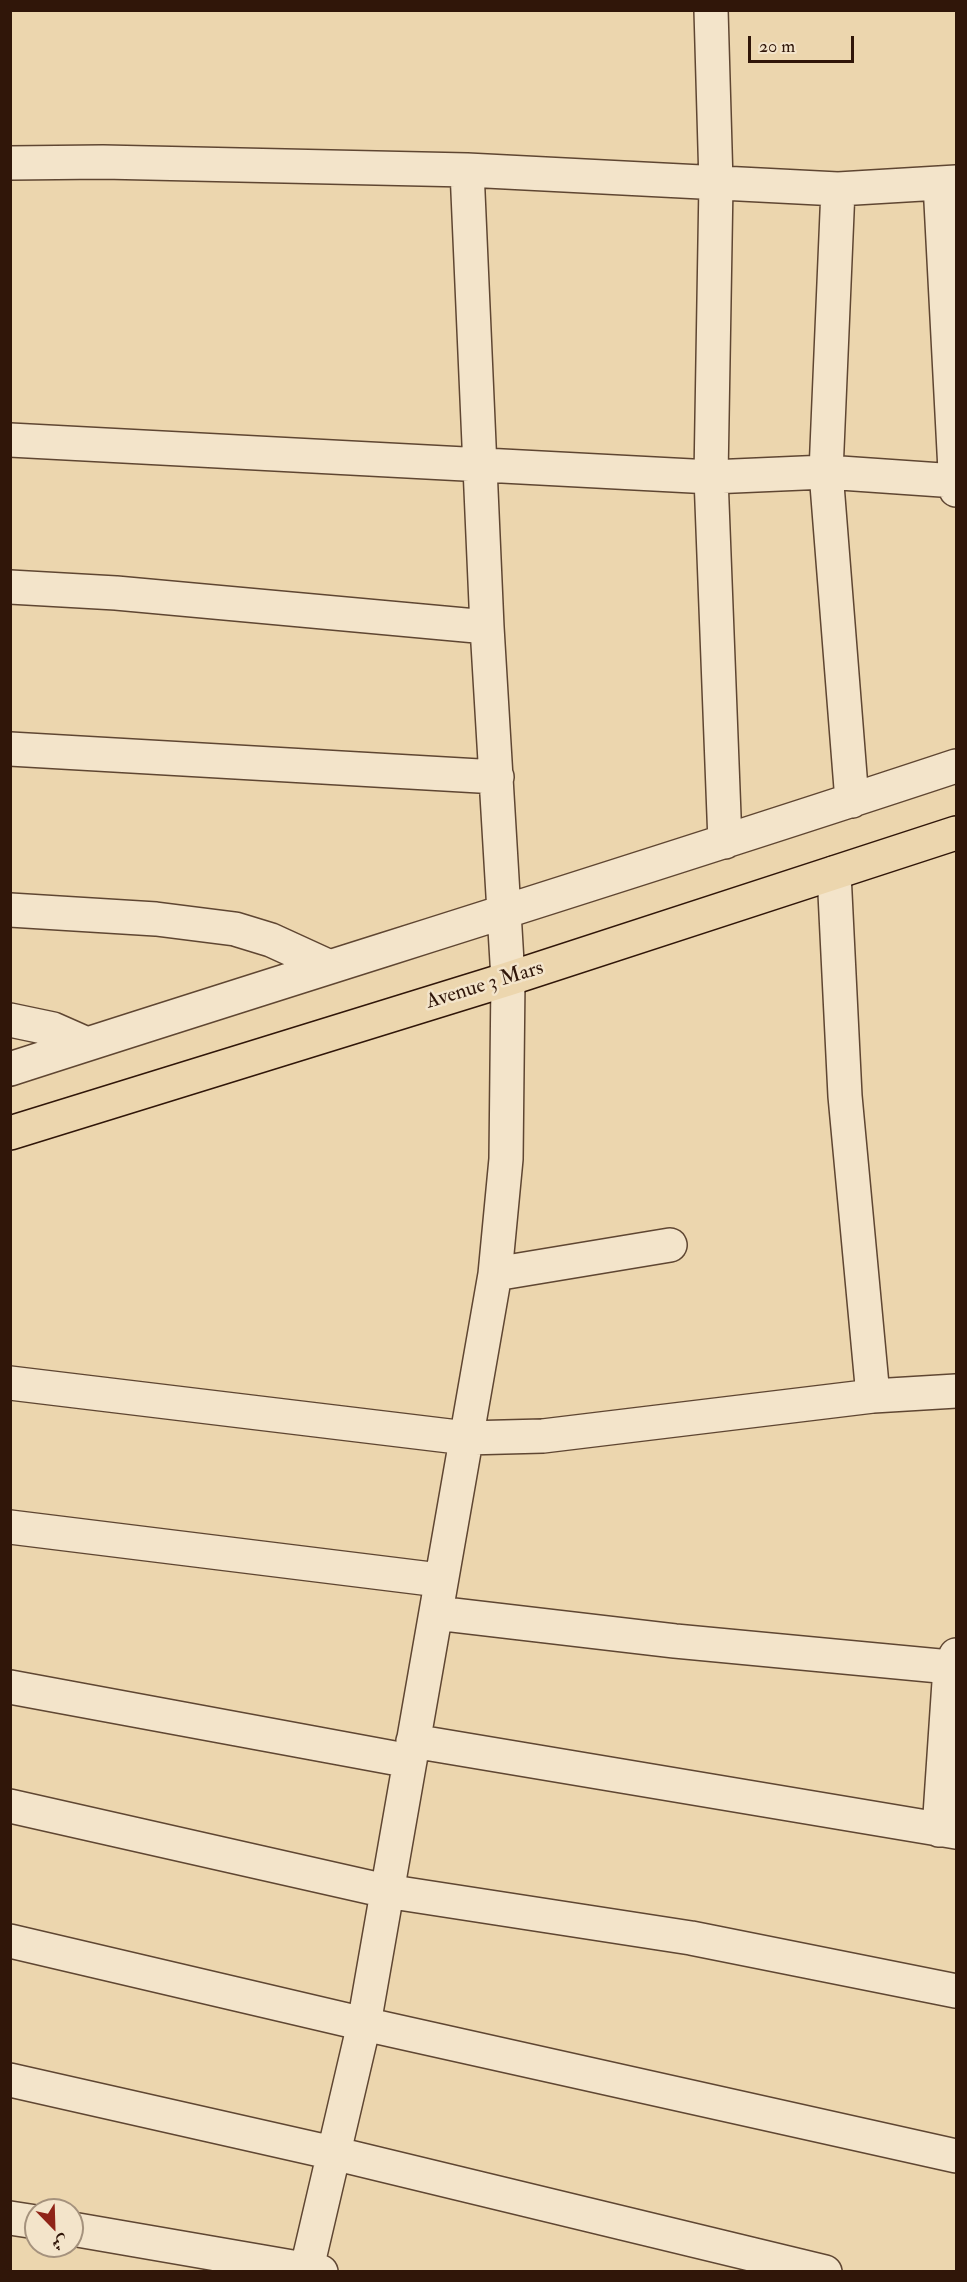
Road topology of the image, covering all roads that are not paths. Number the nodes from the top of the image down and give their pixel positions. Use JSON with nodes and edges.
{"nodes":[{"id":1,"x":711,"y":10,"type":"edge"},
{"id":2,"x":10,"y":163,"type":"edge"},
{"id":3,"x":467,"y":170,"type":"junction"},
{"id":4,"x":948,"y":182,"type":"edge"},
{"id":5,"x":716,"y":183,"type":"junction"},
{"id":6,"x":838,"y":189,"type":"junction"},
{"id":7,"x":10,"y":440,"type":"edge"},
{"id":8,"x":479,"y":467,"type":"junction"},
{"id":9,"x":826,"y":472,"type":"junction"},
{"id":10,"x":711,"y":477,"type":"junction"},
{"id":11,"x":956,"y":484,"type":"edge"},
{"id":12,"x":10,"y":587,"type":"edge"},
{"id":13,"x":487,"y":627,"type":"junction"},
{"id":14,"x":10,"y":749,"type":"edge"},
{"id":15,"x":957,"y":766,"type":"edge"},
{"id":16,"x":497,"y":777,"type":"junction"},
{"id":17,"x":852,"y":801,"type":"junction"},
{"id":18,"x":957,"y":833,"type":"edge"},
{"id":19,"x":725,"y":842,"type":"junction"},
{"id":20,"x":834,"y":873,"type":"junction"},
{"id":21,"x":10,"y":910,"type":"edge"},
{"id":22,"x":504,"y":910,"type":"junction"},
{"id":23,"x":330,"y":967,"type":"junction"},
{"id":24,"x":508,"y":979,"type":"junction"},
{"id":25,"x":10,"y":1020,"type":"edge"},
{"id":26,"x":87,"y":1044,"type":"junction"},
{"id":27,"x":10,"y":1069,"type":"edge"},
{"id":28,"x":10,"y":1132,"type":"edge"},
{"id":29,"x":670,"y":1245,"type":"dead end"},
{"id":30,"x":495,"y":1274,"type":"junction"},
{"id":31,"x":10,"y":1383,"type":"edge"},
{"id":32,"x":957,"y":1391,"type":"edge"},
{"id":33,"x":873,"y":1396,"type":"junction"},
{"id":34,"x":466,"y":1438,"type":"junction"},
{"id":35,"x":10,"y":1527,"type":"edge"},
{"id":36,"x":439,"y":1580,"type":"junction"},
{"id":37,"x":436,"y":1612,"type":"junction"},
{"id":38,"x":953,"y":1661,"type":"edge"},
{"id":39,"x":10,"y":1686,"type":"edge"},
{"id":40,"x":412,"y":1751,"type":"junction"},
{"id":41,"x":10,"y":1806,"type":"edge"},
{"id":42,"x":948,"y":1831,"type":"edge"},
{"id":43,"x":386,"y":1891,"type":"junction"},
{"id":44,"x":10,"y":1941,"type":"edge"},
{"id":45,"x":957,"y":1991,"type":"edge"},
{"id":46,"x":364,"y":2024,"type":"junction"},
{"id":47,"x":10,"y":2080,"type":"edge"},
{"id":48,"x":333,"y":2153,"type":"junction"},
{"id":49,"x":957,"y":2156,"type":"edge"},
{"id":50,"x":84,"y":2231,"type":"edge"},
{"id":51,"x":311,"y":2270,"type":"edge"},
{"id":52,"x":825,"y":2271,"type":"edge"}],
"edges":[{"from":1,"to":5,"type":"street"},
{"from":2,"to":3,"type":"street"},
{"from":3,"to":5,"type":"street"},
{"from":3,"to":8,"type":"street"},
{"from":4,"to":6,"type":"street"},
{"from":4,"to":11,"type":"street"},
{"from":5,"to":6,"type":"street"},
{"from":5,"to":10,"type":"street"},
{"from":6,"to":9,"type":"street"},
{"from":7,"to":8,"type":"street"},
{"from":8,"to":10,"type":"street"},
{"from":8,"to":13,"type":"street"},
{"from":9,"to":10,"type":"street"},
{"from":9,"to":11,"type":"street"},
{"from":9,"to":17,"type":"street"},
{"from":10,"to":19,"type":"street"},
{"from":12,"to":13,"type":"street"},
{"from":13,"to":16,"type":"street"},
{"from":14,"to":16,"type":"street"},
{"from":15,"to":17,"type":"street"},
{"from":16,"to":22,"type":"street"},
{"from":17,"to":19,"type":"street"},
{"from":18,"to":20,"type":"main road","name":"Avenue 3 Mars"},
{"from":19,"to":22,"type":"street"},
{"from":20,"to":24,"type":"main road","name":"Avenue 3 Mars"},
{"from":20,"to":33,"type":"street"},
{"from":21,"to":23,"type":"street"},
{"from":22,"to":23,"type":"street"},
{"from":22,"to":24,"type":"street"},
{"from":23,"to":26,"type":"street"},
{"from":24,"to":28,"type":"main road","name":"Avenue 3 Mars"},
{"from":24,"to":30,"type":"street"},
{"from":25,"to":26,"type":"street"},
{"from":26,"to":27,"type":"street"},
{"from":29,"to":30,"type":"street"},
{"from":30,"to":34,"type":"street"},
{"from":31,"to":34,"type":"street"},
{"from":32,"to":33,"type":"street"},
{"from":33,"to":34,"type":"street"},
{"from":34,"to":36,"type":"street"},
{"from":35,"to":36,"type":"street"},
{"from":36,"to":37,"type":"street"},
{"from":37,"to":38,"type":"street"},
{"from":37,"to":40,"type":"street"},
{"from":38,"to":42,"type":"street"},
{"from":39,"to":40,"type":"street"},
{"from":40,"to":42,"type":"street"},
{"from":40,"to":43,"type":"street"},
{"from":41,"to":43,"type":"street"},
{"from":43,"to":45,"type":"street"},
{"from":43,"to":46,"type":"street"},
{"from":44,"to":46,"type":"street"},
{"from":46,"to":48,"type":"street"},
{"from":46,"to":49,"type":"street"},
{"from":47,"to":48,"type":"street"},
{"from":48,"to":51,"type":"street"},
{"from":48,"to":52,"type":"street"},
{"from":50,"to":51,"type":"street"}]}
